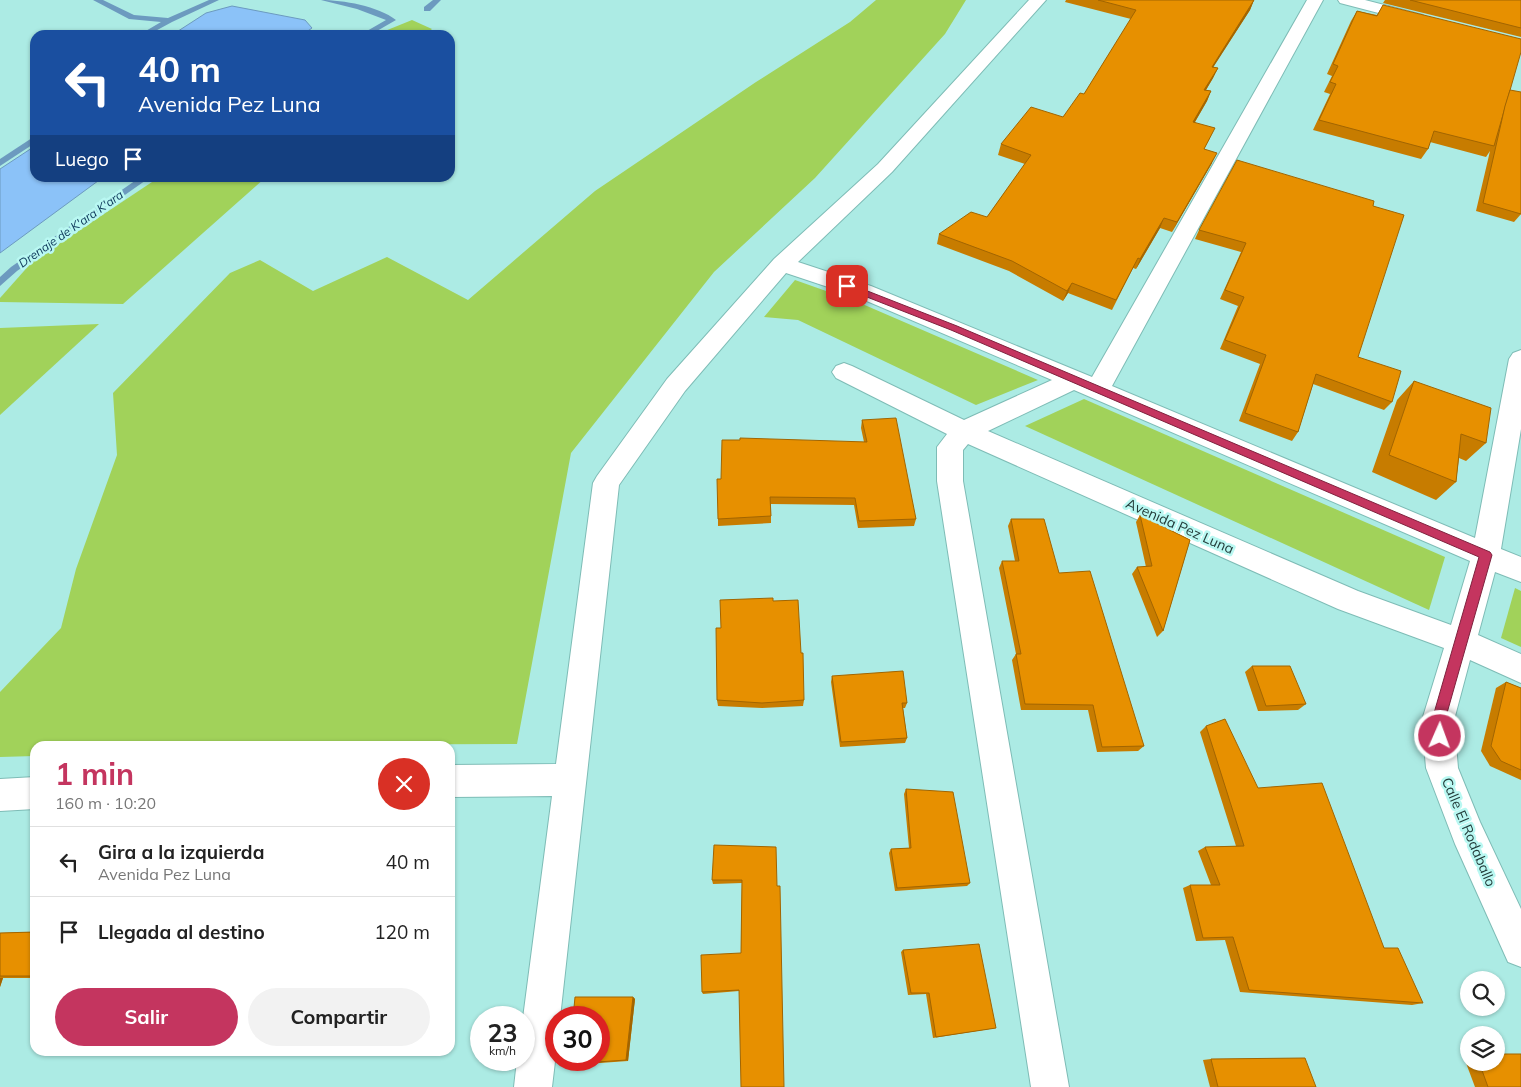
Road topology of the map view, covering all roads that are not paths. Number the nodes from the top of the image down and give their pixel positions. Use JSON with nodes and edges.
{"nodes":[{"id":1,"x":1038,"y":0,"type":"edge"},
{"id":2,"x":1315,"y":0,"type":"edge"},
{"id":3,"x":1346,"y":0,"type":"edge"},
{"id":4,"x":1429,"y":21,"type":"edge"},
{"id":5,"x":782,"y":264,"type":"junction"},
{"id":6,"x":1521,"y":359,"type":"edge"},
{"id":7,"x":844,"y":372,"type":"dead end"},
{"id":8,"x":1086,"y":384,"type":"junction"},
{"id":9,"x":964,"y":431,"type":"junction"},
{"id":10,"x":1486,"y":555,"type":"junction"},
{"id":11,"x":1521,"y":570,"type":"edge"},
{"id":12,"x":1460,"y":641,"type":"junction"},
{"id":13,"x":1521,"y":669,"type":"edge"},
{"id":14,"x":571,"y":780,"type":"junction"},
{"id":15,"x":455,"y":781,"type":"edge"},
{"id":16,"x":30,"y":793,"type":"edge"},
{"id":17,"x":0,"y":795,"type":"edge"},
{"id":18,"x":1521,"y":949,"type":"edge"},
{"id":19,"x":533,"y":1087,"type":"edge"},
{"id":20,"x":1050,"y":1087,"type":"edge"}],
"edges":[{"from":1,"to":5,"type":"street"},
{"from":2,"to":8,"type":"street"},
{"from":3,"to":4,"type":"street"},
{"from":5,"to":8,"type":"street"},
{"from":5,"to":14,"type":"street"},
{"from":6,"to":10,"type":"street","name":"Calle El Rodaballo"},
{"from":7,"to":9,"type":"street","name":"Avenida Pez Luna"},
{"from":8,"to":9,"type":"street"},
{"from":8,"to":10,"type":"street"},
{"from":9,"to":12,"type":"street","name":"Avenida Pez Luna"},
{"from":9,"to":20,"type":"street"},
{"from":10,"to":11,"type":"street"},
{"from":10,"to":12,"type":"street","name":"Calle El Rodaballo"},
{"from":12,"to":13,"type":"street","name":"Avenida Pez Luna"},
{"from":12,"to":18,"type":"street","name":"Calle El Rodaballo"},
{"from":14,"to":15,"type":"street"},
{"from":14,"to":19,"type":"street"},
{"from":16,"to":17,"type":"street"}]}
